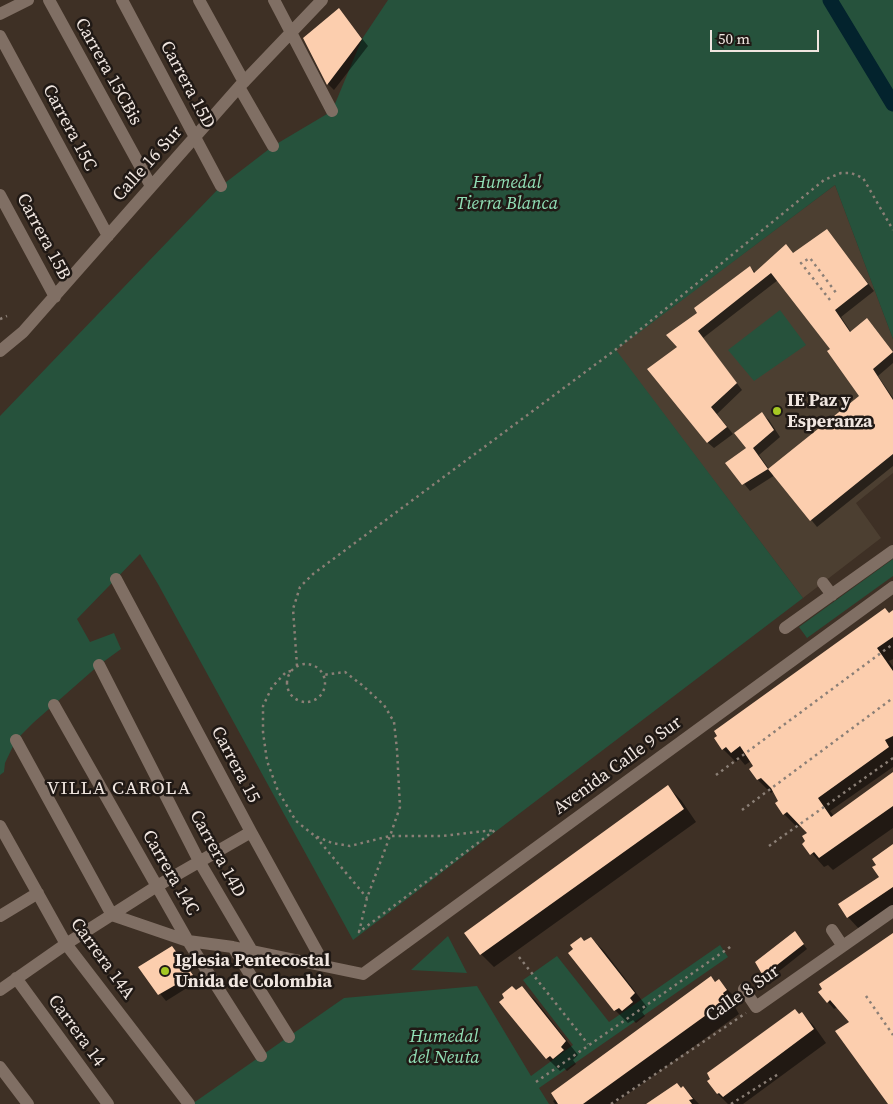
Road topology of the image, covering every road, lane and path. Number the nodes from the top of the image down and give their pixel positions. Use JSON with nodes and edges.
{"nodes":[{"id":1,"x":28,"y":0,"type":"edge"},
{"id":2,"x":50,"y":0,"type":"edge"},
{"id":3,"x":122,"y":0,"type":"edge"},
{"id":4,"x":199,"y":0,"type":"edge"},
{"id":5,"x":274,"y":0,"type":"edge"},
{"id":6,"x":322,"y":0,"type":"edge"},
{"id":7,"x":0,"y":14,"type":"edge"},
{"id":8,"x":291,"y":31,"type":"junction"},
{"id":9,"x":0,"y":36,"type":"edge"},
{"id":10,"x":4,"y":56,"type":"edge"},
{"id":11,"x":241,"y":85,"type":"junction"},
{"id":12,"x":332,"y":111,"type":"dead end"},
{"id":13,"x":195,"y":138,"type":"junction"},
{"id":14,"x":273,"y":146,"type":"dead end"},
{"id":15,"x":151,"y":186,"type":"junction"},
{"id":16,"x":221,"y":186,"type":"dead end"},
{"id":17,"x":0,"y":195,"type":"edge"},
{"id":18,"x":893,"y":230,"type":"edge"},
{"id":19,"x":108,"y":236,"type":"junction"},
{"id":20,"x":837,"y":294,"type":"dead end"},
{"id":21,"x":55,"y":297,"type":"junction"},
{"id":22,"x":830,"y":300,"type":"dead end"},
{"id":23,"x":7,"y":316,"type":"dead end"},
{"id":24,"x":0,"y":319,"type":"edge"},
{"id":25,"x":0,"y":350,"type":"edge"},
{"id":26,"x":893,"y":551,"type":"edge"},
{"id":27,"x":116,"y":579,"type":"dead end"},
{"id":28,"x":823,"y":583,"type":"dead end"},
{"id":29,"x":893,"y":587,"type":"edge"},
{"id":30,"x":832,"y":595,"type":"junction"},
{"id":31,"x":785,"y":628,"type":"dead end"},
{"id":32,"x":893,"y":644,"type":"edge"},
{"id":33,"x":99,"y":665,"type":"dead end"},
{"id":34,"x":296,"y":666,"type":"junction"},
{"id":35,"x":292,"y":671,"type":"junction"},
{"id":36,"x":323,"y":675,"type":"junction"},
{"id":37,"x":893,"y":698,"type":"edge"},
{"id":38,"x":54,"y":705,"type":"dead end"},
{"id":39,"x":16,"y":740,"type":"dead end"},
{"id":40,"x":893,"y":758,"type":"edge"},
{"id":41,"x":716,"y":775,"type":"dead end"},
{"id":42,"x":742,"y":810,"type":"dead end"},
{"id":43,"x":0,"y":826,"type":"edge"},
{"id":44,"x":251,"y":832,"type":"junction"},
{"id":45,"x":315,"y":836,"type":"junction"},
{"id":46,"x":390,"y":836,"type":"junction"},
{"id":47,"x":769,"y":846,"type":"dead end"},
{"id":48,"x":199,"y":861,"type":"junction"},
{"id":49,"x":157,"y":886,"type":"junction"},
{"id":50,"x":38,"y":893,"type":"junction"},
{"id":51,"x":367,"y":898,"type":"junction"},
{"id":52,"x":893,"y":911,"type":"edge"},
{"id":53,"x":112,"y":915,"type":"junction"},
{"id":54,"x":0,"y":916,"type":"edge"},
{"id":55,"x":832,"y":930,"type":"dead end"},
{"id":56,"x":188,"y":941,"type":"junction"},
{"id":57,"x":66,"y":944,"type":"junction"},
{"id":58,"x":733,"y":945,"type":"dead end"},
{"id":59,"x":842,"y":945,"type":"junction"},
{"id":60,"x":233,"y":947,"type":"junction"},
{"id":61,"x":252,"y":951,"type":"junction"},
{"id":62,"x":519,"y":957,"type":"dead end"},
{"id":63,"x":326,"y":966,"type":"junction"},
{"id":64,"x":16,"y":978,"type":"junction"},
{"id":65,"x":744,"y":989,"type":"dead end"},
{"id":66,"x":0,"y":990,"type":"edge"},
{"id":67,"x":866,"y":996,"type":"dead end"},
{"id":68,"x":756,"y":1007,"type":"junction"},
{"id":69,"x":893,"y":1035,"type":"edge"},
{"id":70,"x":289,"y":1036,"type":"dead end"},
{"id":71,"x":588,"y":1045,"type":"junction"},
{"id":72,"x":261,"y":1056,"type":"dead end"},
{"id":73,"x":0,"y":1067,"type":"edge"},
{"id":74,"x":780,"y":1073,"type":"dead end"},
{"id":75,"x":536,"y":1082,"type":"dead end"},
{"id":76,"x":28,"y":1104,"type":"edge"},
{"id":77,"x":108,"y":1104,"type":"edge"},
{"id":78,"x":188,"y":1104,"type":"edge"},
{"id":79,"x":611,"y":1104,"type":"edge"},
{"id":80,"x":731,"y":1104,"type":"edge"}],
"edges":[{"from":1,"to":7,"type":"street"},
{"from":2,"to":15,"type":"street","name":"Carrera 15CBis"},
{"from":3,"to":13,"type":"street","name":"Carrera 15D"},
{"from":4,"to":11,"type":"street"},
{"from":5,"to":8,"type":"street"},
{"from":6,"to":8,"type":"street","name":"Calle 16 Sur"},
{"from":8,"to":11,"type":"street","name":"Calle 16 Sur"},
{"from":8,"to":12,"type":"street"},
{"from":9,"to":10,"type":"street","name":"Carrera 15C"},
{"from":10,"to":19,"type":"street","name":"Carrera 15C"},
{"from":11,"to":13,"type":"street","name":"Calle 16 Sur"},
{"from":11,"to":14,"type":"street"},
{"from":13,"to":15,"type":"street","name":"Calle 16 Sur"},
{"from":13,"to":16,"type":"street","name":"Carrera 15D"},
{"from":15,"to":19,"type":"street","name":"Calle 16 Sur"},
{"from":17,"to":21,"type":"street","name":"Carrera 15B"},
{"from":18,"to":34,"type":"path"},
{"from":19,"to":21,"type":"street","name":"Calle 16 Sur"},
{"from":20,"to":22,"type":"path"},
{"from":21,"to":25,"type":"street","name":"Calle 16 Sur"},
{"from":23,"to":24,"type":"path"},
{"from":26,"to":30,"type":"street"},
{"from":27,"to":44,"type":"street","name":"Carrera 15"},
{"from":28,"to":30,"type":"street"},
{"from":29,"to":63,"type":"street","name":"Avenida Calle 9 Sur"},
{"from":30,"to":31,"type":"street"},
{"from":32,"to":41,"type":"path"},
{"from":33,"to":48,"type":"street","name":"Carrera 14D"},
{"from":34,"to":35,"type":"path"},
{"from":34,"to":36,"type":"path"},
{"from":35,"to":36,"type":"path"},
{"from":35,"to":45,"type":"path"},
{"from":36,"to":46,"type":"path"},
{"from":37,"to":42,"type":"path"},
{"from":38,"to":49,"type":"street","name":"Carrera 14C"},
{"from":39,"to":53,"type":"street"},
{"from":40,"to":47,"type":"path"},
{"from":43,"to":50,"type":"street","name":"Carrera 14A"},
{"from":44,"to":48,"type":"street"},
{"from":44,"to":63,"type":"street","name":"Carrera 15"},
{"from":45,"to":46,"type":"path"},
{"from":45,"to":51,"type":"path"},
{"from":46,"to":51,"type":"path"},
{"from":46,"to":51,"type":"path"},
{"from":48,"to":49,"type":"street"},
{"from":48,"to":61,"type":"street","name":"Carrera 14D"},
{"from":49,"to":53,"type":"street"},
{"from":49,"to":56,"type":"street","name":"Carrera 14C"},
{"from":50,"to":54,"type":"street"},
{"from":50,"to":57,"type":"street","name":"Carrera 14A"},
{"from":52,"to":59,"type":"street","name":"Calle 8 Sur"},
{"from":53,"to":56,"type":"street"},
{"from":53,"to":57,"type":"street"},
{"from":55,"to":59,"type":"street"},
{"from":56,"to":60,"type":"street"},
{"from":56,"to":72,"type":"street","name":"Carrera 14C"},
{"from":57,"to":64,"type":"street"},
{"from":57,"to":78,"type":"street","name":"Carrera 14A"},
{"from":58,"to":71,"type":"path"},
{"from":59,"to":68,"type":"street","name":"Calle 8 Sur"},
{"from":60,"to":61,"type":"street"},
{"from":60,"to":70,"type":"street"},
{"from":61,"to":63,"type":"street"},
{"from":62,"to":71,"type":"path"},
{"from":64,"to":66,"type":"street"},
{"from":64,"to":77,"type":"street","name":"Carrera 14"},
{"from":65,"to":68,"type":"street"},
{"from":67,"to":69,"type":"path"},
{"from":68,"to":79,"type":"path","name":"Calle 8 Sur"},
{"from":71,"to":75,"type":"path"},
{"from":73,"to":76,"type":"street"},
{"from":74,"to":80,"type":"path"}]}
